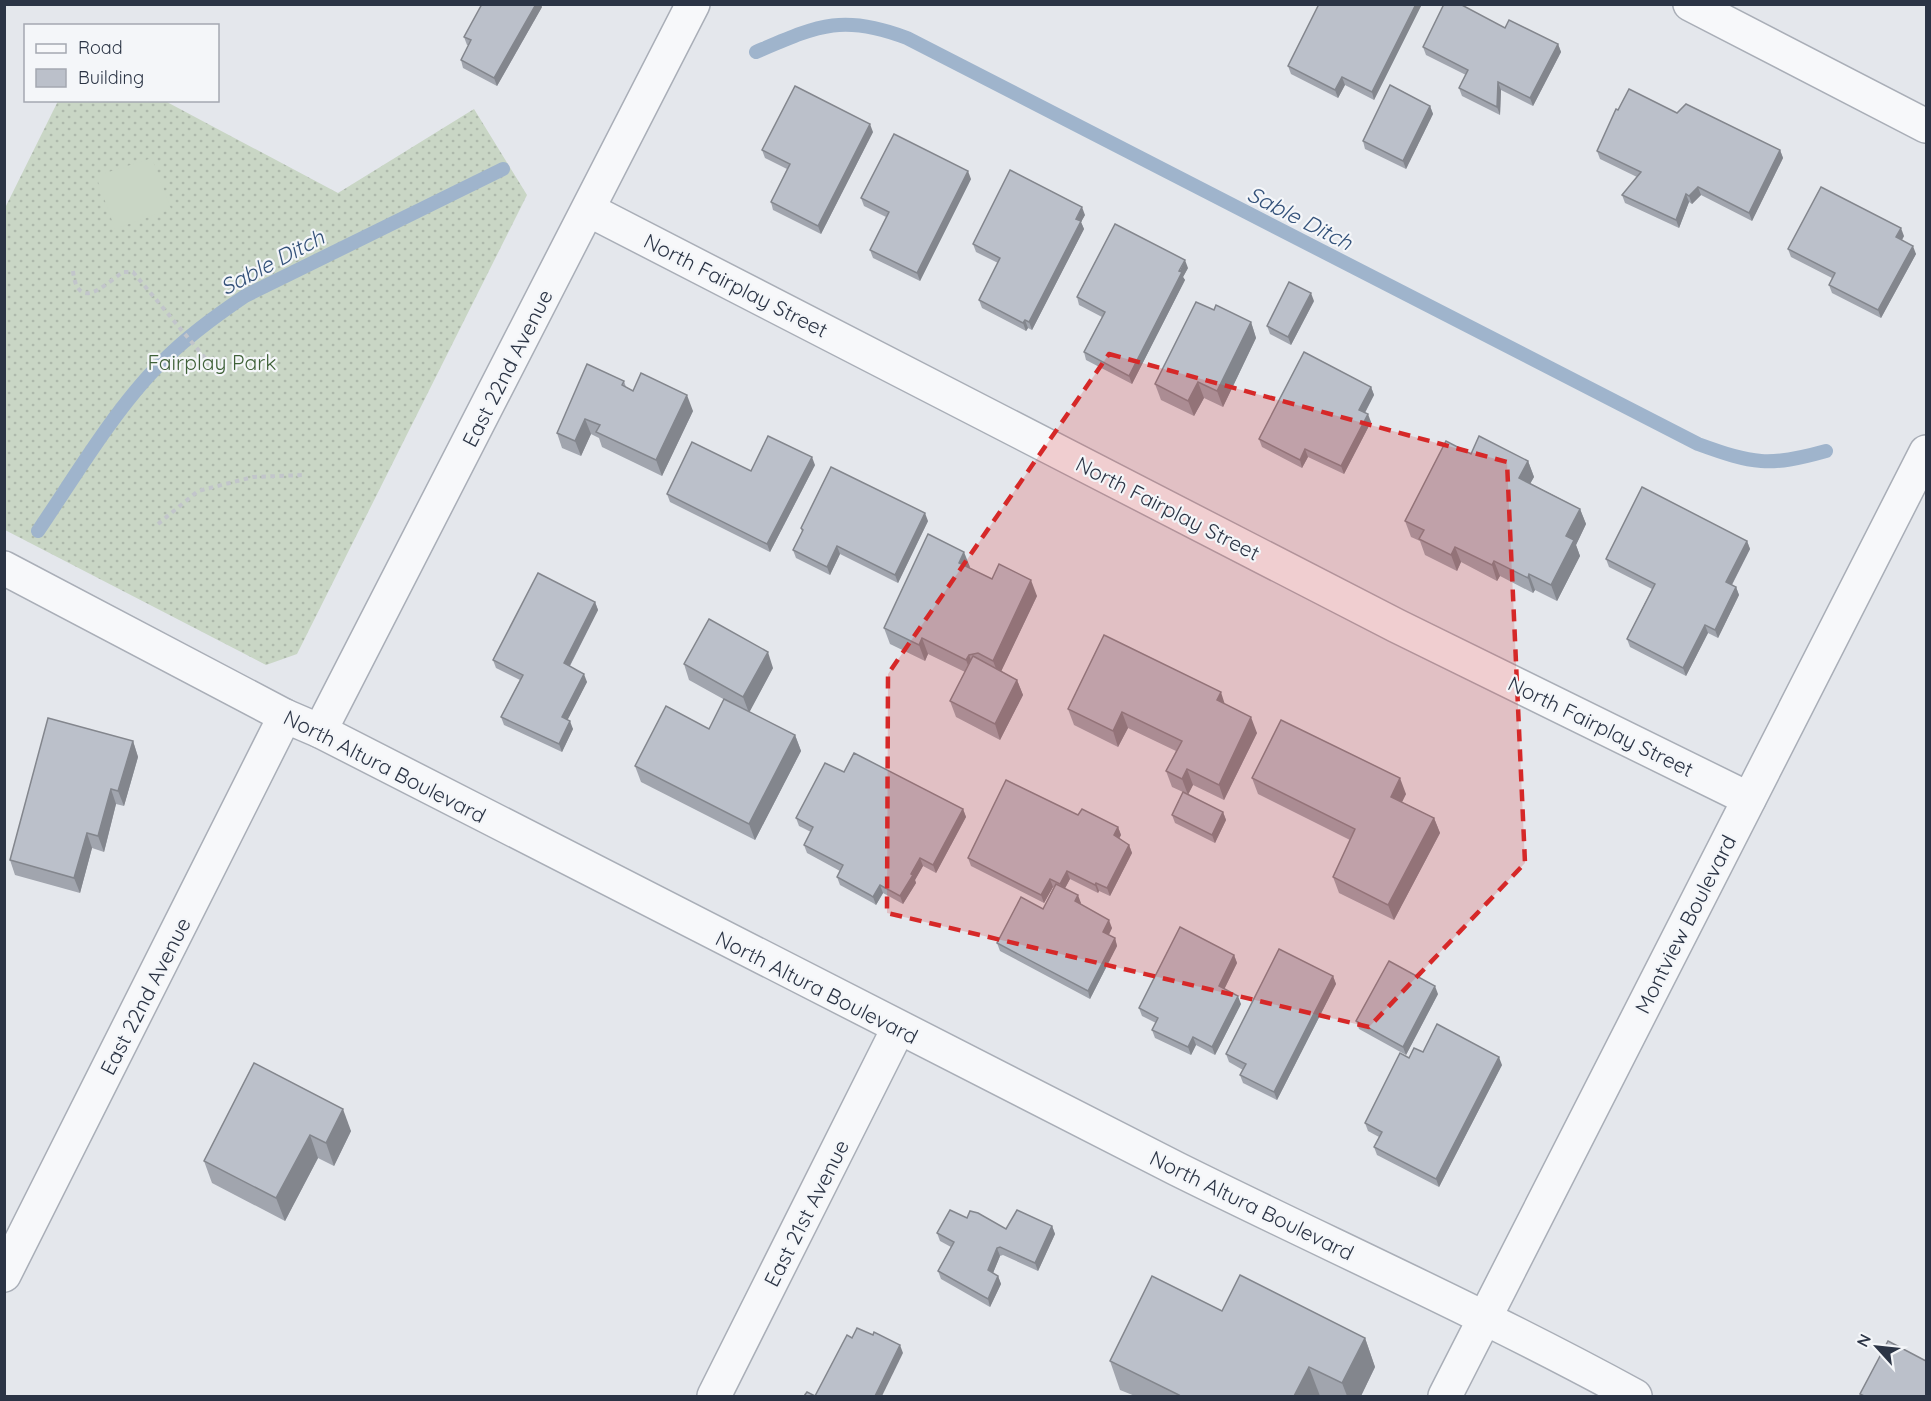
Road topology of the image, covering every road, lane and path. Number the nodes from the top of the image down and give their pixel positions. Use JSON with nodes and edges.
{"nodes":[{"id":1,"x":693,"y":4,"type":"edge"},
{"id":2,"x":1690,"y":4,"type":"edge"},
{"id":3,"x":1926,"y":126,"type":"edge"},
{"id":4,"x":589,"y":210,"type":"junction"},
{"id":5,"x":73,"y":271,"type":"dead end"},
{"id":6,"x":210,"y":364,"type":"dead end"},
{"id":7,"x":1926,"y":452,"type":"edge"},
{"id":8,"x":303,"y":475,"type":"dead end"},
{"id":9,"x":158,"y":524,"type":"dead end"},
{"id":10,"x":4,"y":568,"type":"edge"},
{"id":11,"x":285,"y":716,"type":"junction"},
{"id":12,"x":320,"y":731,"type":"junction"},
{"id":13,"x":1749,"y":799,"type":"junction"},
{"id":14,"x":898,"y":1029,"type":"junction"},
{"id":15,"x":4,"y":1275,"type":"edge"},
{"id":16,"x":1484,"y":1319,"type":"junction"},
{"id":17,"x":714,"y":1396,"type":"edge"},
{"id":18,"x":1445,"y":1396,"type":"edge"},
{"id":19,"x":1635,"y":1396,"type":"edge"}],
"edges":[{"from":1,"to":4,"type":"street","name":"East 22nd Avenue"},
{"from":2,"to":3,"type":"street"},
{"from":4,"to":12,"type":"street","name":"East 22nd Avenue"},
{"from":4,"to":13,"type":"street","name":"North Fairplay Street"},
{"from":5,"to":6,"type":"path"},
{"from":7,"to":13,"type":"street","name":"Montview Boulevard"},
{"from":8,"to":9,"type":"path"},
{"from":10,"to":11,"type":"street","name":"North Altura Boulevard"},
{"from":11,"to":12,"type":"street","name":"North Altura Boulevard"},
{"from":11,"to":15,"type":"street","name":"East 22nd Avenue"},
{"from":12,"to":14,"type":"street","name":"North Altura Boulevard"},
{"from":13,"to":16,"type":"street","name":"Montview Boulevard"},
{"from":14,"to":16,"type":"street","name":"North Altura Boulevard"},
{"from":14,"to":17,"type":"street","name":"East 21st Avenue"},
{"from":16,"to":18,"type":"street","name":"Montview Boulevard"},
{"from":16,"to":19,"type":"street","name":"North Altura Boulevard"}]}
